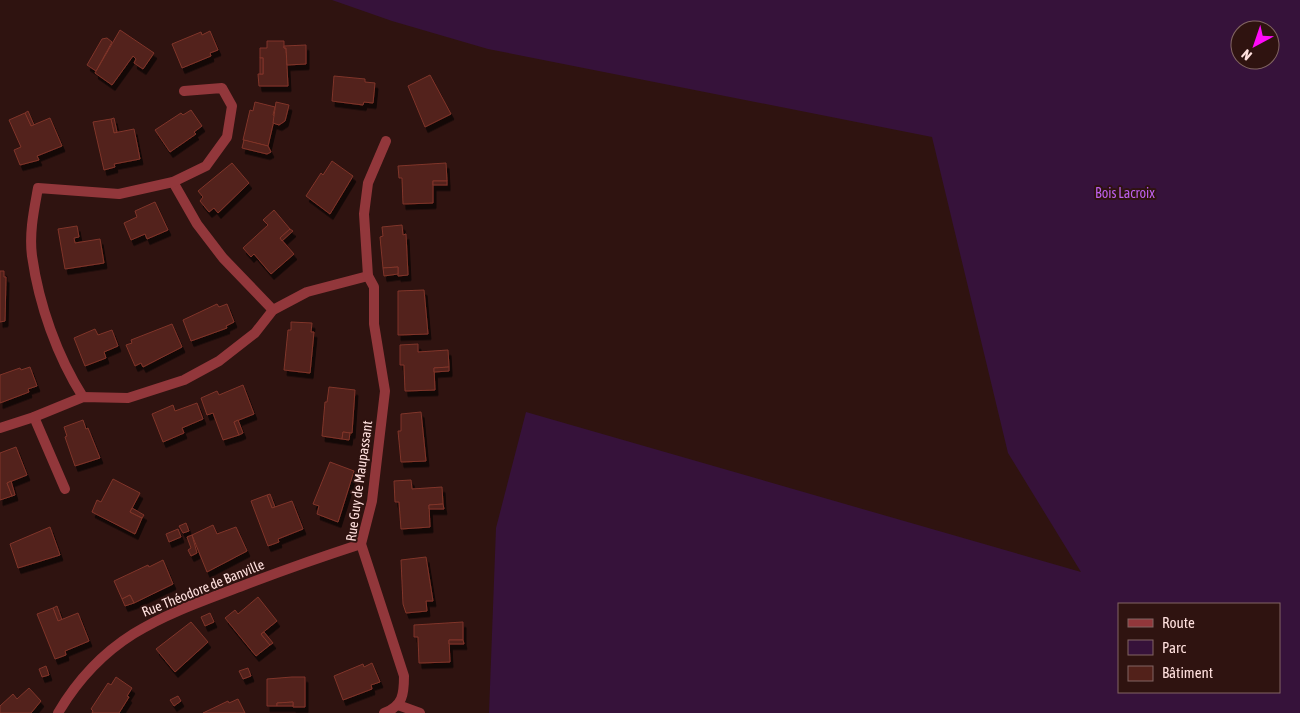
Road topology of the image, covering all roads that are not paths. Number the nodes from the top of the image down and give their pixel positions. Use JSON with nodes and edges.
{"nodes":[{"id":1,"x":184,"y":91,"type":"dead end"},
{"id":2,"x":386,"y":141,"type":"dead end"},
{"id":3,"x":173,"y":182,"type":"junction"},
{"id":4,"x":368,"y":276,"type":"junction"},
{"id":5,"x":273,"y":310,"type":"junction"},
{"id":6,"x":83,"y":397,"type":"junction"},
{"id":7,"x":34,"y":417,"type":"junction"},
{"id":8,"x":0,"y":428,"type":"edge"},
{"id":9,"x":65,"y":489,"type":"dead end"},
{"id":10,"x":361,"y":544,"type":"junction"},
{"id":11,"x":398,"y":705,"type":"junction"},
{"id":12,"x":58,"y":713,"type":"edge"},
{"id":13,"x":384,"y":713,"type":"edge"},
{"id":14,"x":420,"y":713,"type":"edge"}],
"edges":[{"from":1,"to":3,"type":"street"},
{"from":2,"to":4,"type":"street","name":"Rue Guy de Maupassant"},
{"from":3,"to":5,"type":"street"},
{"from":3,"to":6,"type":"street"},
{"from":4,"to":5,"type":"street"},
{"from":4,"to":10,"type":"street","name":"Rue Guy de Maupassant"},
{"from":5,"to":6,"type":"street"},
{"from":6,"to":7,"type":"street"},
{"from":7,"to":8,"type":"street"},
{"from":7,"to":9,"type":"street"},
{"from":10,"to":11,"type":"street","name":"Rue Guy de Maupassant"},
{"from":10,"to":12,"type":"street","name":"Rue Théodore de Banville"},
{"from":11,"to":13,"type":"street"},
{"from":11,"to":14,"type":"street"}]}
